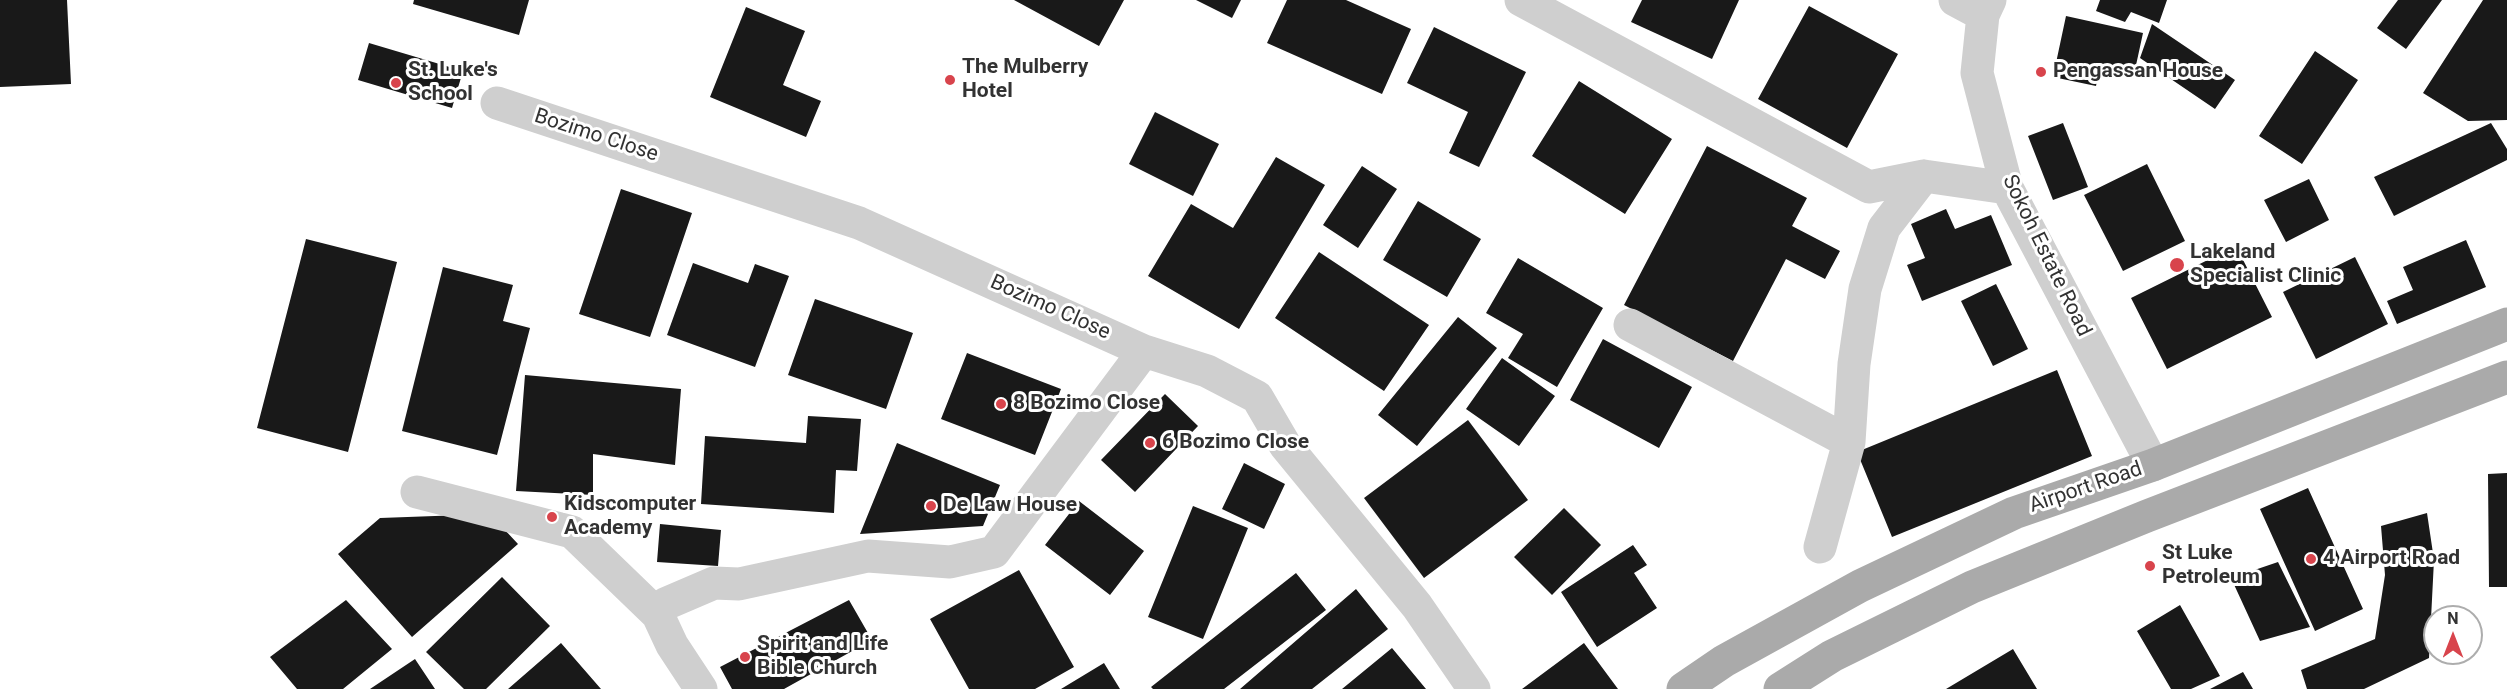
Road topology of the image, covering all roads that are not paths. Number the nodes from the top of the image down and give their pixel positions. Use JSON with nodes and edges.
{"nodes":[{"id":1,"x":1521,"y":0,"type":"edge"},
{"id":2,"x":1955,"y":0,"type":"edge"},
{"id":3,"x":1987,"y":8,"type":"edge"},
{"id":4,"x":497,"y":103,"type":"dead end"},
{"id":5,"x":1924,"y":176,"type":"junction"},
{"id":6,"x":2007,"y":188,"type":"junction"},
{"id":7,"x":2507,"y":324,"type":"edge"},
{"id":8,"x":1630,"y":325,"type":"dead end"},
{"id":9,"x":1144,"y":351,"type":"junction"},
{"id":10,"x":2507,"y":377,"type":"edge"},
{"id":11,"x":1849,"y":442,"type":"junction"},
{"id":12,"x":2153,"y":465,"type":"junction"},
{"id":13,"x":417,"y":492,"type":"dead end"},
{"id":14,"x":1820,"y":546,"type":"dead end"},
{"id":15,"x":658,"y":615,"type":"junction"},
{"id":16,"x":701,"y":689,"type":"edge"},
{"id":17,"x":1474,"y":689,"type":"edge"},
{"id":18,"x":1683,"y":689,"type":"edge"},
{"id":19,"x":1780,"y":689,"type":"edge"}],
"edges":[{"from":1,"to":5,"type":"street"},
{"from":2,"to":3,"type":"street"},
{"from":3,"to":6,"type":"street","name":"Sokoh Estate Road"},
{"from":4,"to":9,"type":"street","name":"Bozimo Close"},
{"from":5,"to":6,"type":"street"},
{"from":5,"to":11,"type":"street"},
{"from":6,"to":12,"type":"street","name":"Sokoh Estate Road"},
{"from":7,"to":12,"type":"main road","name":"Airport Road"},
{"from":8,"to":11,"type":"street"},
{"from":9,"to":15,"type":"street"},
{"from":9,"to":17,"type":"street","name":"Bozimo Close"},
{"from":10,"to":19,"type":"main road"},
{"from":11,"to":14,"type":"street"},
{"from":12,"to":18,"type":"main road","name":"Airport Road"},
{"from":13,"to":15,"type":"street"},
{"from":15,"to":16,"type":"street"}]}
